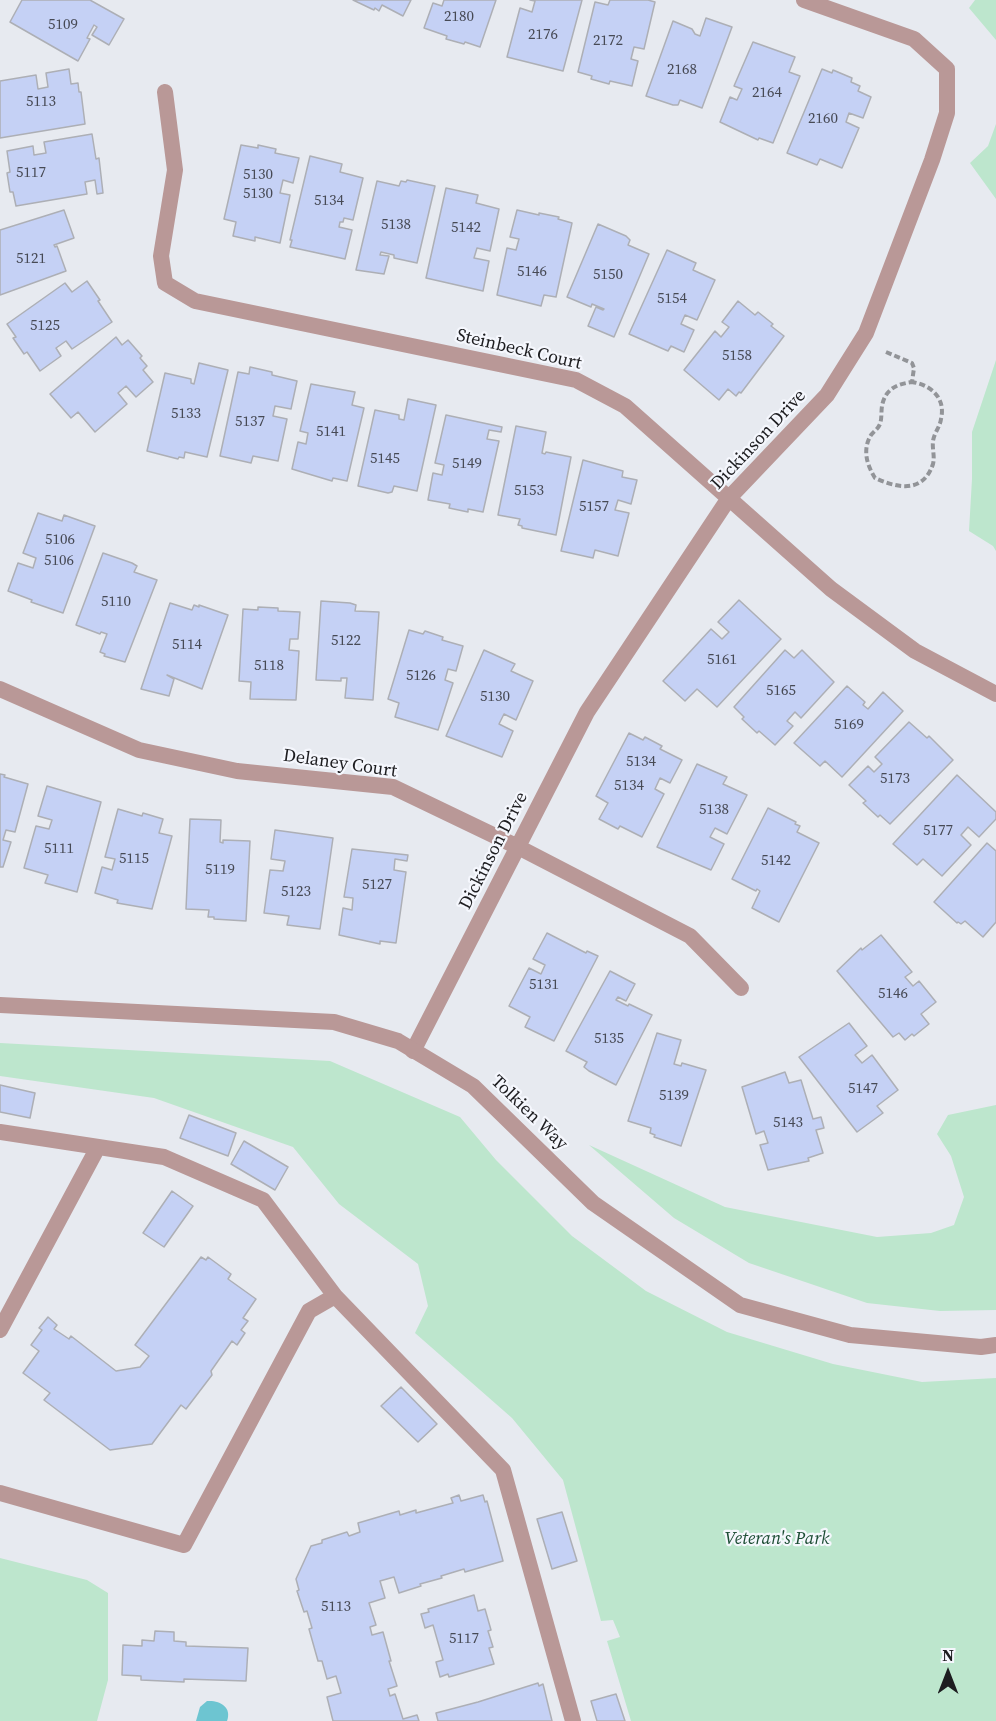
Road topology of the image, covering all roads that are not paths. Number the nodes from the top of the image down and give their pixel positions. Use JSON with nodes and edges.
{"nodes":[{"id":1,"x":804,"y":0,"type":"edge"},
{"id":2,"x":165,"y":92,"type":"dead end"},
{"id":3,"x":729,"y":498,"type":"junction"},
{"id":4,"x":0,"y":689,"type":"edge"},
{"id":5,"x":996,"y":694,"type":"edge"},
{"id":6,"x":518,"y":847,"type":"junction"},
{"id":7,"x":741,"y":988,"type":"dead end"},
{"id":8,"x":0,"y":1005,"type":"edge"},
{"id":9,"x":414,"y":1051,"type":"junction"},
{"id":10,"x":0,"y":1132,"type":"edge"},
{"id":11,"x":98,"y":1147,"type":"junction"},
{"id":12,"x":335,"y":1296,"type":"junction"},
{"id":13,"x":0,"y":1330,"type":"edge"},
{"id":14,"x":996,"y":1345,"type":"edge"},
{"id":15,"x":0,"y":1493,"type":"edge"},
{"id":16,"x":573,"y":1721,"type":"edge"}],
"edges":[{"from":1,"to":3,"type":"street","name":"Dickinson Drive"},
{"from":2,"to":3,"type":"street","name":"Steinbeck Court"},
{"from":3,"to":5,"type":"street","name":"Steinbeck Court"},
{"from":3,"to":6,"type":"street","name":"Dickinson Drive"},
{"from":4,"to":6,"type":"street","name":"Delaney Court"},
{"from":6,"to":7,"type":"street","name":"Delaney Court"},
{"from":6,"to":9,"type":"street","name":"Dickinson Drive"},
{"from":8,"to":9,"type":"street","name":"Tolkien Way"},
{"from":9,"to":14,"type":"street","name":"Tolkien Way"},
{"from":10,"to":11,"type":"street"},
{"from":11,"to":12,"type":"street"},
{"from":11,"to":13,"type":"street"},
{"from":12,"to":15,"type":"street"},
{"from":12,"to":16,"type":"street"}]}
